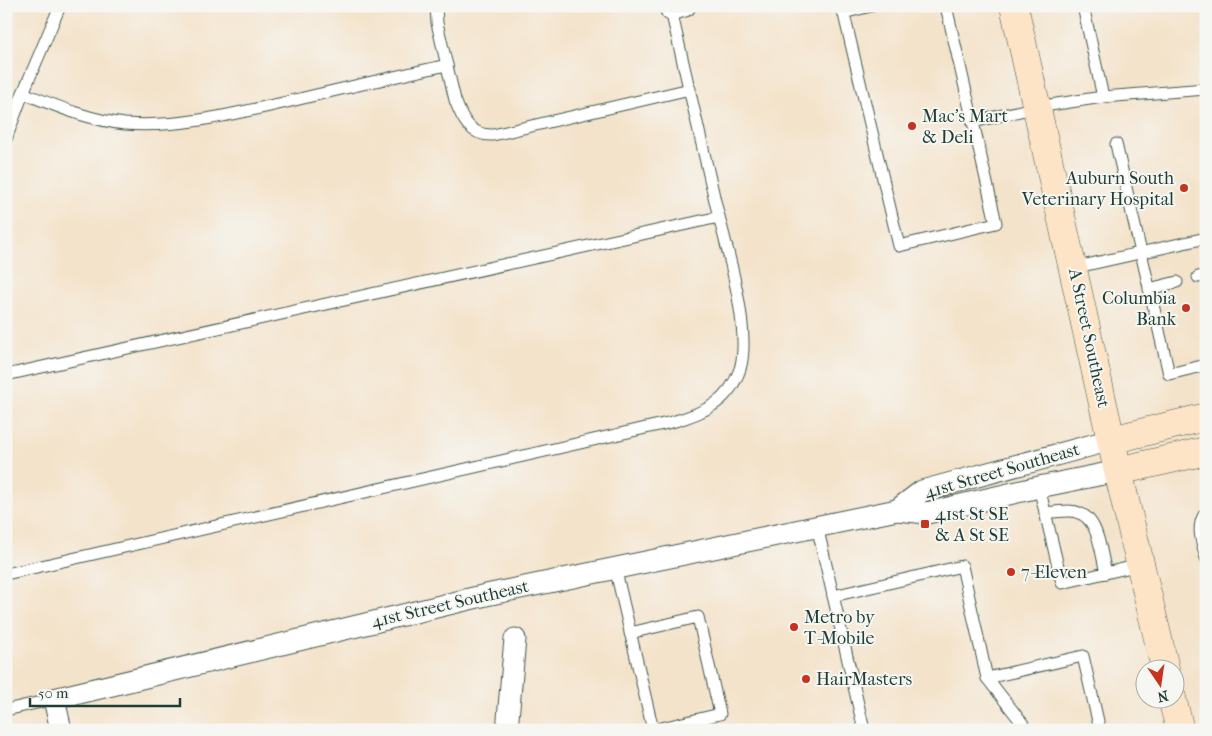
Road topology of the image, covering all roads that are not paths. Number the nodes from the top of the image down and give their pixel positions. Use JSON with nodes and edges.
{"nodes":[{"id":1,"x":60,"y":6,"type":"edge"},
{"id":2,"x":436,"y":6,"type":"edge"},
{"id":3,"x":871,"y":6,"type":"edge"},
{"id":4,"x":946,"y":6,"type":"edge"},
{"id":5,"x":1014,"y":6,"type":"edge"},
{"id":6,"x":1083,"y":6,"type":"edge"},
{"id":7,"x":676,"y":7,"type":"edge"},
{"id":8,"x":842,"y":9,"type":"edge"},
{"id":9,"x":447,"y":65,"type":"junction"},
{"id":10,"x":690,"y":89,"type":"junction"},
{"id":11,"x":1206,"y":89,"type":"edge"},
{"id":12,"x":23,"y":93,"type":"junction"},
{"id":13,"x":1102,"y":97,"type":"junction"},
{"id":14,"x":1037,"y":107,"type":"junction"},
{"id":15,"x":973,"y":122,"type":"junction"},
{"id":16,"x":6,"y":139,"type":"edge"},
{"id":17,"x":1116,"y":144,"type":"dead end"},
{"id":18,"x":719,"y":217,"type":"junction"},
{"id":19,"x":1206,"y":238,"type":"edge"},
{"id":20,"x":1141,"y":253,"type":"junction"},
{"id":21,"x":1074,"y":268,"type":"junction"},
{"id":22,"x":1177,"y":282,"type":"dead end"},
{"id":23,"x":1149,"y":289,"type":"junction"},
{"id":24,"x":1206,"y":365,"type":"edge"},
{"id":25,"x":6,"y":375,"type":"edge"},
{"id":26,"x":1206,"y":417,"type":"edge"},
{"id":27,"x":1111,"y":440,"type":"junction"},
{"id":28,"x":1206,"y":450,"type":"edge"},
{"id":29,"x":1118,"y":471,"type":"junction"},
{"id":30,"x":1039,"y":487,"type":"junction"},
{"id":31,"x":897,"y":510,"type":"junction"},
{"id":32,"x":1206,"y":512,"type":"edge"},
{"id":33,"x":1045,"y":513,"type":"junction"},
{"id":34,"x":817,"y":526,"type":"junction"},
{"id":35,"x":1206,"y":558,"type":"edge"},
{"id":36,"x":1140,"y":565,"type":"junction"},
{"id":37,"x":615,"y":567,"type":"junction"},
{"id":38,"x":1106,"y":573,"type":"junction"},
{"id":39,"x":6,"y":574,"type":"edge"},
{"id":40,"x":833,"y":596,"type":"junction"},
{"id":41,"x":630,"y":632,"type":"junction"},
{"id":42,"x":515,"y":639,"type":"dead end"},
{"id":43,"x":1163,"y":658,"type":"edge"},
{"id":44,"x":987,"y":678,"type":"junction"},
{"id":45,"x":54,"y":699,"type":"junction"},
{"id":46,"x":1174,"y":708,"type":"edge"},
{"id":47,"x":6,"y":710,"type":"edge"},
{"id":48,"x":61,"y":730,"type":"edge"},
{"id":49,"x":506,"y":730,"type":"edge"},
{"id":50,"x":653,"y":730,"type":"edge"},
{"id":51,"x":864,"y":730,"type":"edge"},
{"id":52,"x":1025,"y":730,"type":"edge"},
{"id":53,"x":1100,"y":730,"type":"edge"},
{"id":54,"x":1180,"y":730,"type":"edge"}],
"edges":[{"from":1,"to":12,"type":"lane"},
{"from":2,"to":9,"type":"lane"},
{"from":3,"to":8,"type":"lane"},
{"from":4,"to":15,"type":"lane"},
{"from":5,"to":14,"type":"main road","name":"A Street Southeast"},
{"from":6,"to":13,"type":"lane"},
{"from":7,"to":10,"type":"lane"},
{"from":8,"to":15,"type":"lane"},
{"from":9,"to":10,"type":"lane"},
{"from":9,"to":12,"type":"lane"},
{"from":10,"to":18,"type":"lane"},
{"from":11,"to":13,"type":"lane"},
{"from":12,"to":16,"type":"lane"},
{"from":13,"to":14,"type":"lane"},
{"from":14,"to":15,"type":"lane"},
{"from":14,"to":21,"type":"main road","name":"A Street Southeast"},
{"from":17,"to":20,"type":"lane"},
{"from":18,"to":25,"type":"lane"},
{"from":18,"to":39,"type":"lane"},
{"from":19,"to":20,"type":"lane"},
{"from":20,"to":21,"type":"lane"},
{"from":20,"to":23,"type":"lane"},
{"from":21,"to":27,"type":"main road","name":"A Street Southeast"},
{"from":22,"to":23,"type":"lane"},
{"from":23,"to":24,"type":"lane"},
{"from":26,"to":27,"type":"main road"},
{"from":27,"to":29,"type":"main road","name":"A Street Southeast"},
{"from":27,"to":31,"type":"street","name":"41st Street Southeast"},
{"from":28,"to":29,"type":"main road"},
{"from":29,"to":30,"type":"street","name":"41st Street Southeast"},
{"from":29,"to":36,"type":"main road","name":"A Street Southeast"},
{"from":30,"to":31,"type":"street","name":"41st Street Southeast"},
{"from":30,"to":33,"type":"lane"},
{"from":31,"to":34,"type":"street","name":"41st Street Southeast"},
{"from":32,"to":35,"type":"lane"},
{"from":33,"to":38,"type":"lane"},
{"from":33,"to":38,"type":"lane"},
{"from":34,"to":37,"type":"street","name":"41st Street Southeast"},
{"from":34,"to":40,"type":"lane"},
{"from":36,"to":38,"type":"lane"},
{"from":36,"to":43,"type":"main road","name":"A Street Southeast"},
{"from":37,"to":41,"type":"lane"},
{"from":37,"to":45,"type":"street","name":"41st Street Southeast"},
{"from":40,"to":44,"type":"lane"},
{"from":40,"to":51,"type":"lane"},
{"from":41,"to":50,"type":"lane"},
{"from":41,"to":50,"type":"lane"},
{"from":42,"to":49,"type":"street"},
{"from":44,"to":52,"type":"lane"},
{"from":44,"to":53,"type":"lane"},
{"from":45,"to":47,"type":"lane","name":"41st Street Southeast"},
{"from":45,"to":48,"type":"street"},
{"from":46,"to":54,"type":"main road"}]}
